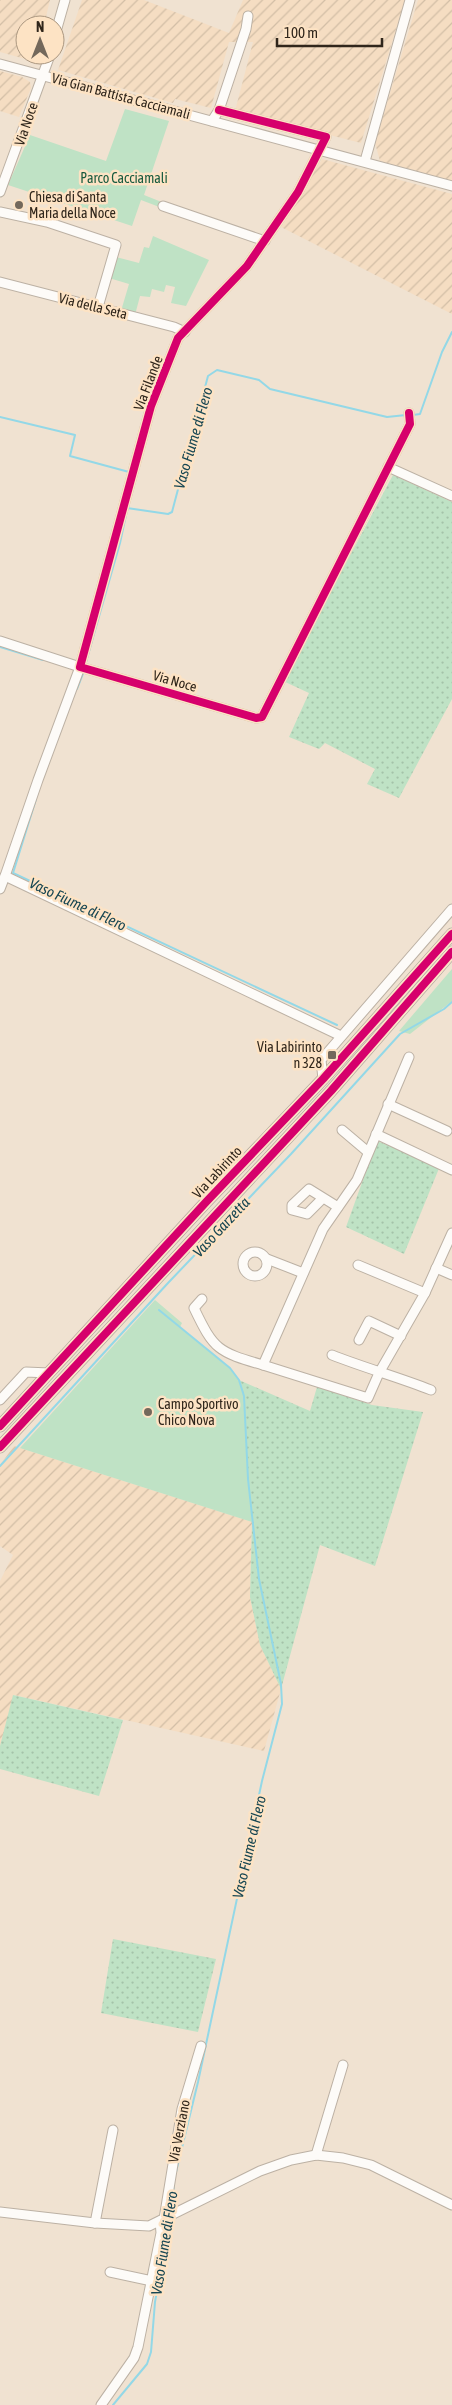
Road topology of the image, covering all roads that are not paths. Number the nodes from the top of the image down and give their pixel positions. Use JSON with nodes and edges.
{"nodes":[{"id":1,"x":65,"y":0,"type":"edge"},
{"id":2,"x":410,"y":0,"type":"edge"},
{"id":3,"x":61,"y":15,"type":"edge"},
{"id":4,"x":248,"y":16,"type":"dead end"},
{"id":5,"x":0,"y":64,"type":"edge"},
{"id":6,"x":46,"y":65,"type":"edge"},
{"id":7,"x":43,"y":74,"type":"junction"},
{"id":8,"x":219,"y":110,"type":"junction"},
{"id":9,"x":212,"y":121,"type":"junction"},
{"id":10,"x":322,"y":150,"type":"junction"},
{"id":11,"x":365,"y":162,"type":"junction"},
{"id":12,"x":452,"y":186,"type":"edge"},
{"id":13,"x":0,"y":192,"type":"edge"},
{"id":14,"x":163,"y":206,"type":"dead end"},
{"id":15,"x":0,"y":212,"type":"edge"},
{"id":16,"x":265,"y":241,"type":"junction"},
{"id":17,"x":0,"y":282,"type":"edge"},
{"id":18,"x":98,"y":307,"type":"junction"},
{"id":19,"x":185,"y":332,"type":"junction"},
{"id":20,"x":408,"y":413,"type":"dead end"},
{"id":21,"x":388,"y":466,"type":"junction"},
{"id":22,"x":452,"y":496,"type":"edge"},
{"id":23,"x":0,"y":642,"type":"edge"},
{"id":24,"x":80,"y":667,"type":"junction"},
{"id":25,"x":5,"y":876,"type":"junction"},
{"id":26,"x":0,"y":889,"type":"edge"},
{"id":27,"x":452,"y":909,"type":"edge"},
{"id":28,"x":452,"y":934,"type":"edge"},
{"id":29,"x":452,"y":952,"type":"edge"},
{"id":30,"x":341,"y":1036,"type":"junction"},
{"id":31,"x":409,"y":1057,"type":"dead end"},
{"id":32,"x":323,"y":1079,"type":"junction"},
{"id":33,"x":388,"y":1104,"type":"junction"},
{"id":34,"x":342,"y":1130,"type":"dead end"},
{"id":35,"x":447,"y":1131,"type":"dead end"},
{"id":36,"x":376,"y":1134,"type":"junction"},
{"id":37,"x":368,"y":1152,"type":"junction"},
{"id":38,"x":452,"y":1170,"type":"edge"},
{"id":39,"x":323,"y":1198,"type":"dead end"},
{"id":40,"x":338,"y":1208,"type":"junction"},
{"id":41,"x":452,"y":1233,"type":"edge"},
{"id":42,"x":267,"y":1259,"type":"dead end"},
{"id":43,"x":358,"y":1265,"type":"dead end"},
{"id":44,"x":436,"y":1268,"type":"junction"},
{"id":45,"x":303,"y":1273,"type":"junction"},
{"id":46,"x":452,"y":1275,"type":"edge"},
{"id":47,"x":425,"y":1293,"type":"junction"},
{"id":48,"x":202,"y":1299,"type":"dead end"},
{"id":49,"x":401,"y":1336,"type":"junction"},
{"id":50,"x":359,"y":1340,"type":"dead end"},
{"id":51,"x":332,"y":1354,"type":"dead end"},
{"id":52,"x":263,"y":1365,"type":"junction"},
{"id":53,"x":49,"y":1373,"type":"junction"},
{"id":54,"x":379,"y":1373,"type":"junction"},
{"id":55,"x":431,"y":1390,"type":"dead end"},
{"id":56,"x":0,"y":1400,"type":"edge"},
{"id":57,"x":0,"y":1426,"type":"edge"},
{"id":58,"x":0,"y":1447,"type":"edge"},
{"id":59,"x":201,"y":2046,"type":"dead end"},
{"id":60,"x":343,"y":2065,"type":"dead end"},
{"id":61,"x":113,"y":2130,"type":"dead end"},
{"id":62,"x":316,"y":2155,"type":"junction"},
{"id":63,"x":452,"y":2205,"type":"edge"},
{"id":64,"x":0,"y":2212,"type":"edge"},
{"id":65,"x":163,"y":2219,"type":"junction"},
{"id":66,"x":95,"y":2223,"type":"junction"},
{"id":67,"x":110,"y":2272,"type":"dead end"},
{"id":68,"x":152,"y":2281,"type":"junction"},
{"id":69,"x":101,"y":2405,"type":"edge"}],
"edges":[{"from":1,"to":3,"type":"street"},
{"from":2,"to":11,"type":"street"},
{"from":4,"to":8,"type":"street"},
{"from":5,"to":7,"type":"street","name":"Via Gian Battista Cacciamali"},
{"from":6,"to":7,"type":"street","name":"Via Noce"},
{"from":7,"to":9,"type":"street","name":"Via Gian Battista Cacciamali"},
{"from":7,"to":13,"type":"street","name":"Via Noce"},
{"from":8,"to":9,"type":"street"},
{"from":8,"to":10,"type":"street"},
{"from":9,"to":10,"type":"street","name":"Via Gian Battista Cacciamali"},
{"from":10,"to":11,"type":"street","name":"Via Gian Battista Cacciamali"},
{"from":10,"to":16,"type":"street","name":"Via Filande"},
{"from":11,"to":12,"type":"street","name":"Via Gian Battista Cacciamali"},
{"from":14,"to":16,"type":"street"},
{"from":15,"to":18,"type":"street"},
{"from":16,"to":19,"type":"street","name":"Via Filande"},
{"from":17,"to":18,"type":"street","name":"Via della Seta"},
{"from":18,"to":19,"type":"street","name":"Via della Seta"},
{"from":19,"to":24,"type":"street","name":"Via Filande"},
{"from":20,"to":21,"type":"street"},
{"from":21,"to":22,"type":"street"},
{"from":21,"to":24,"type":"street","name":"Via Noce"},
{"from":23,"to":24,"type":"street","name":"Via Noce"},
{"from":24,"to":25,"type":"street"},
{"from":25,"to":26,"type":"street"},
{"from":25,"to":30,"type":"street"},
{"from":27,"to":30,"type":"street"},
{"from":28,"to":32,"type":"street","name":"Via Labirinto"},
{"from":29,"to":58,"type":"street","name":"Via Labirinto"},
{"from":30,"to":32,"type":"street"},
{"from":31,"to":33,"type":"street"},
{"from":32,"to":53,"type":"street","name":"Via Labirinto"},
{"from":33,"to":35,"type":"street"},
{"from":33,"to":36,"type":"street"},
{"from":34,"to":37,"type":"street"},
{"from":36,"to":37,"type":"street"},
{"from":36,"to":38,"type":"street"},
{"from":37,"to":40,"type":"street"},
{"from":39,"to":40,"type":"street"},
{"from":40,"to":45,"type":"street"},
{"from":41,"to":44,"type":"street"},
{"from":42,"to":45,"type":"street"},
{"from":43,"to":47,"type":"street"},
{"from":44,"to":46,"type":"street"},
{"from":44,"to":47,"type":"street"},
{"from":45,"to":52,"type":"street"},
{"from":47,"to":49,"type":"street"},
{"from":48,"to":52,"type":"street"},
{"from":49,"to":50,"type":"street"},
{"from":49,"to":54,"type":"street"},
{"from":51,"to":54,"type":"street"},
{"from":52,"to":54,"type":"street"},
{"from":53,"to":56,"type":"street"},
{"from":53,"to":57,"type":"street","name":"Via Labirinto"},
{"from":54,"to":55,"type":"street"},
{"from":59,"to":65,"type":"street","name":"Via Verziano"},
{"from":60,"to":62,"type":"street"},
{"from":61,"to":66,"type":"street"},
{"from":62,"to":63,"type":"street"},
{"from":62,"to":65,"type":"street"},
{"from":64,"to":66,"type":"street"},
{"from":65,"to":66,"type":"street"},
{"from":65,"to":68,"type":"street","name":"Via Verziano"},
{"from":67,"to":68,"type":"street"},
{"from":68,"to":69,"type":"street","name":"Via Verziano"}]}
